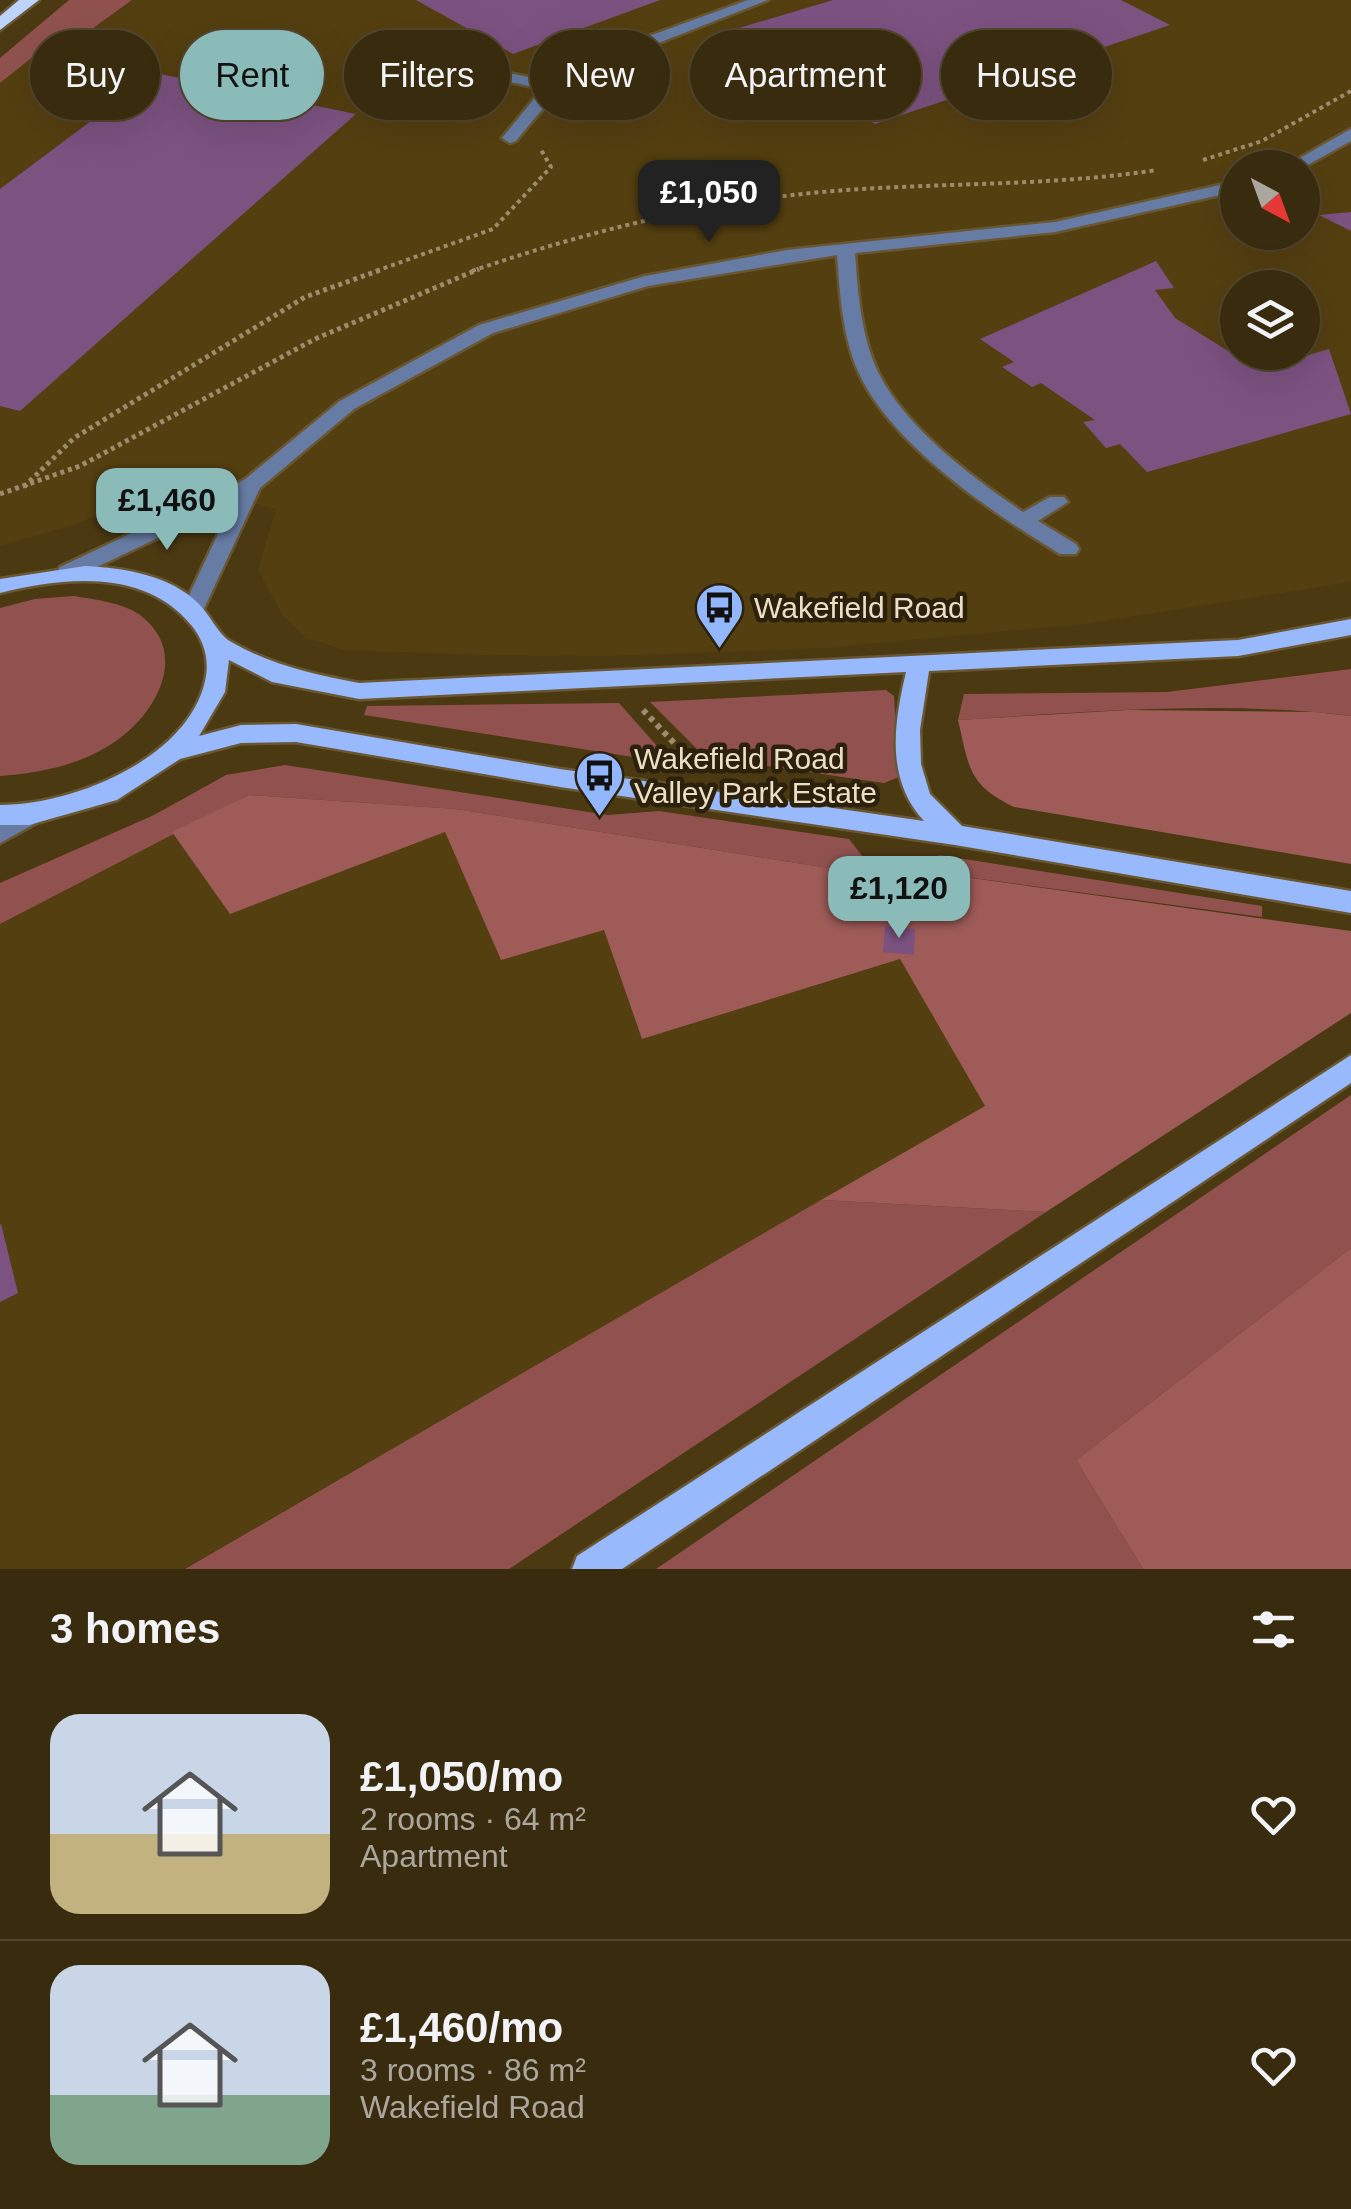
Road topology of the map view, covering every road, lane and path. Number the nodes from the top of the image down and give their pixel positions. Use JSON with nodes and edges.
{"nodes":[{"id":1,"x":30,"y":0,"type":"edge"},
{"id":2,"x":761,"y":0,"type":"edge"},
{"id":3,"x":0,"y":26,"type":"edge"},
{"id":4,"x":670,"y":33,"type":"edge"},
{"id":5,"x":530,"y":114,"type":"edge"},
{"id":6,"x":514,"y":133,"type":"joint"},
{"id":7,"x":1351,"y":134,"type":"edge"},
{"id":8,"x":1320,"y":151,"type":"edge"},
{"id":9,"x":1220,"y":190,"type":"edge"},
{"id":10,"x":846,"y":250,"type":"junction"},
{"id":11,"x":252,"y":485,"type":"junction"},
{"id":12,"x":20,"y":490,"type":"dead end"},
{"id":13,"x":1058,"y":502,"type":"dead end"},
{"id":14,"x":1022,"y":521,"type":"junction"},
{"id":15,"x":1068,"y":550,"type":"dead end"},
{"id":16,"x":68,"y":572,"type":"junction"},
{"id":17,"x":0,"y":586,"type":"edge"},
{"id":18,"x":194,"y":608,"type":"junction"},
{"id":19,"x":1351,"y":627,"type":"edge"},
{"id":20,"x":216,"y":643,"type":"junction"},
{"id":21,"x":919,"y":664,"type":"junction"},
{"id":22,"x":633,"y":676,"type":"junction"},
{"id":23,"x":172,"y":752,"type":"junction"},
{"id":24,"x":690,"y":797,"type":"junction"},
{"id":25,"x":0,"y":815,"type":"edge"},
{"id":26,"x":29,"y":815,"type":"junction"},
{"id":27,"x":0,"y":833,"type":"edge"},
{"id":28,"x":955,"y":835,"type":"junction"},
{"id":29,"x":1351,"y":902,"type":"edge"},
{"id":30,"x":1351,"y":1066,"type":"edge"},
{"id":31,"x":590,"y":1569,"type":"edge"}],
"edges":[{"from":1,"to":3,"type":"highway"},
{"from":2,"to":4,"type":"street"},
{"from":5,"to":6,"type":"street"},
{"from":6,"to":12,"type":"path"},
{"from":7,"to":8,"type":"street"},
{"from":9,"to":10,"type":"street"},
{"from":10,"to":11,"type":"street"},
{"from":10,"to":14,"type":"street"},
{"from":11,"to":16,"type":"street"},
{"from":11,"to":18,"type":"street"},
{"from":13,"to":14,"type":"street"},
{"from":14,"to":15,"type":"street"},
{"from":16,"to":17,"type":"main road"},
{"from":16,"to":18,"type":"main road"},
{"from":18,"to":20,"type":"main road"},
{"from":19,"to":21,"type":"main road"},
{"from":20,"to":22,"type":"main road"},
{"from":20,"to":23,"type":"main road"},
{"from":21,"to":22,"type":"main road"},
{"from":21,"to":28,"type":"main road"},
{"from":22,"to":24,"type":"path"},
{"from":23,"to":24,"type":"main road"},
{"from":23,"to":26,"type":"main road"},
{"from":24,"to":28,"type":"main road"},
{"from":25,"to":26,"type":"main road"},
{"from":26,"to":27,"type":"street"},
{"from":28,"to":29,"type":"main road"},
{"from":30,"to":31,"type":"main road"}]}
